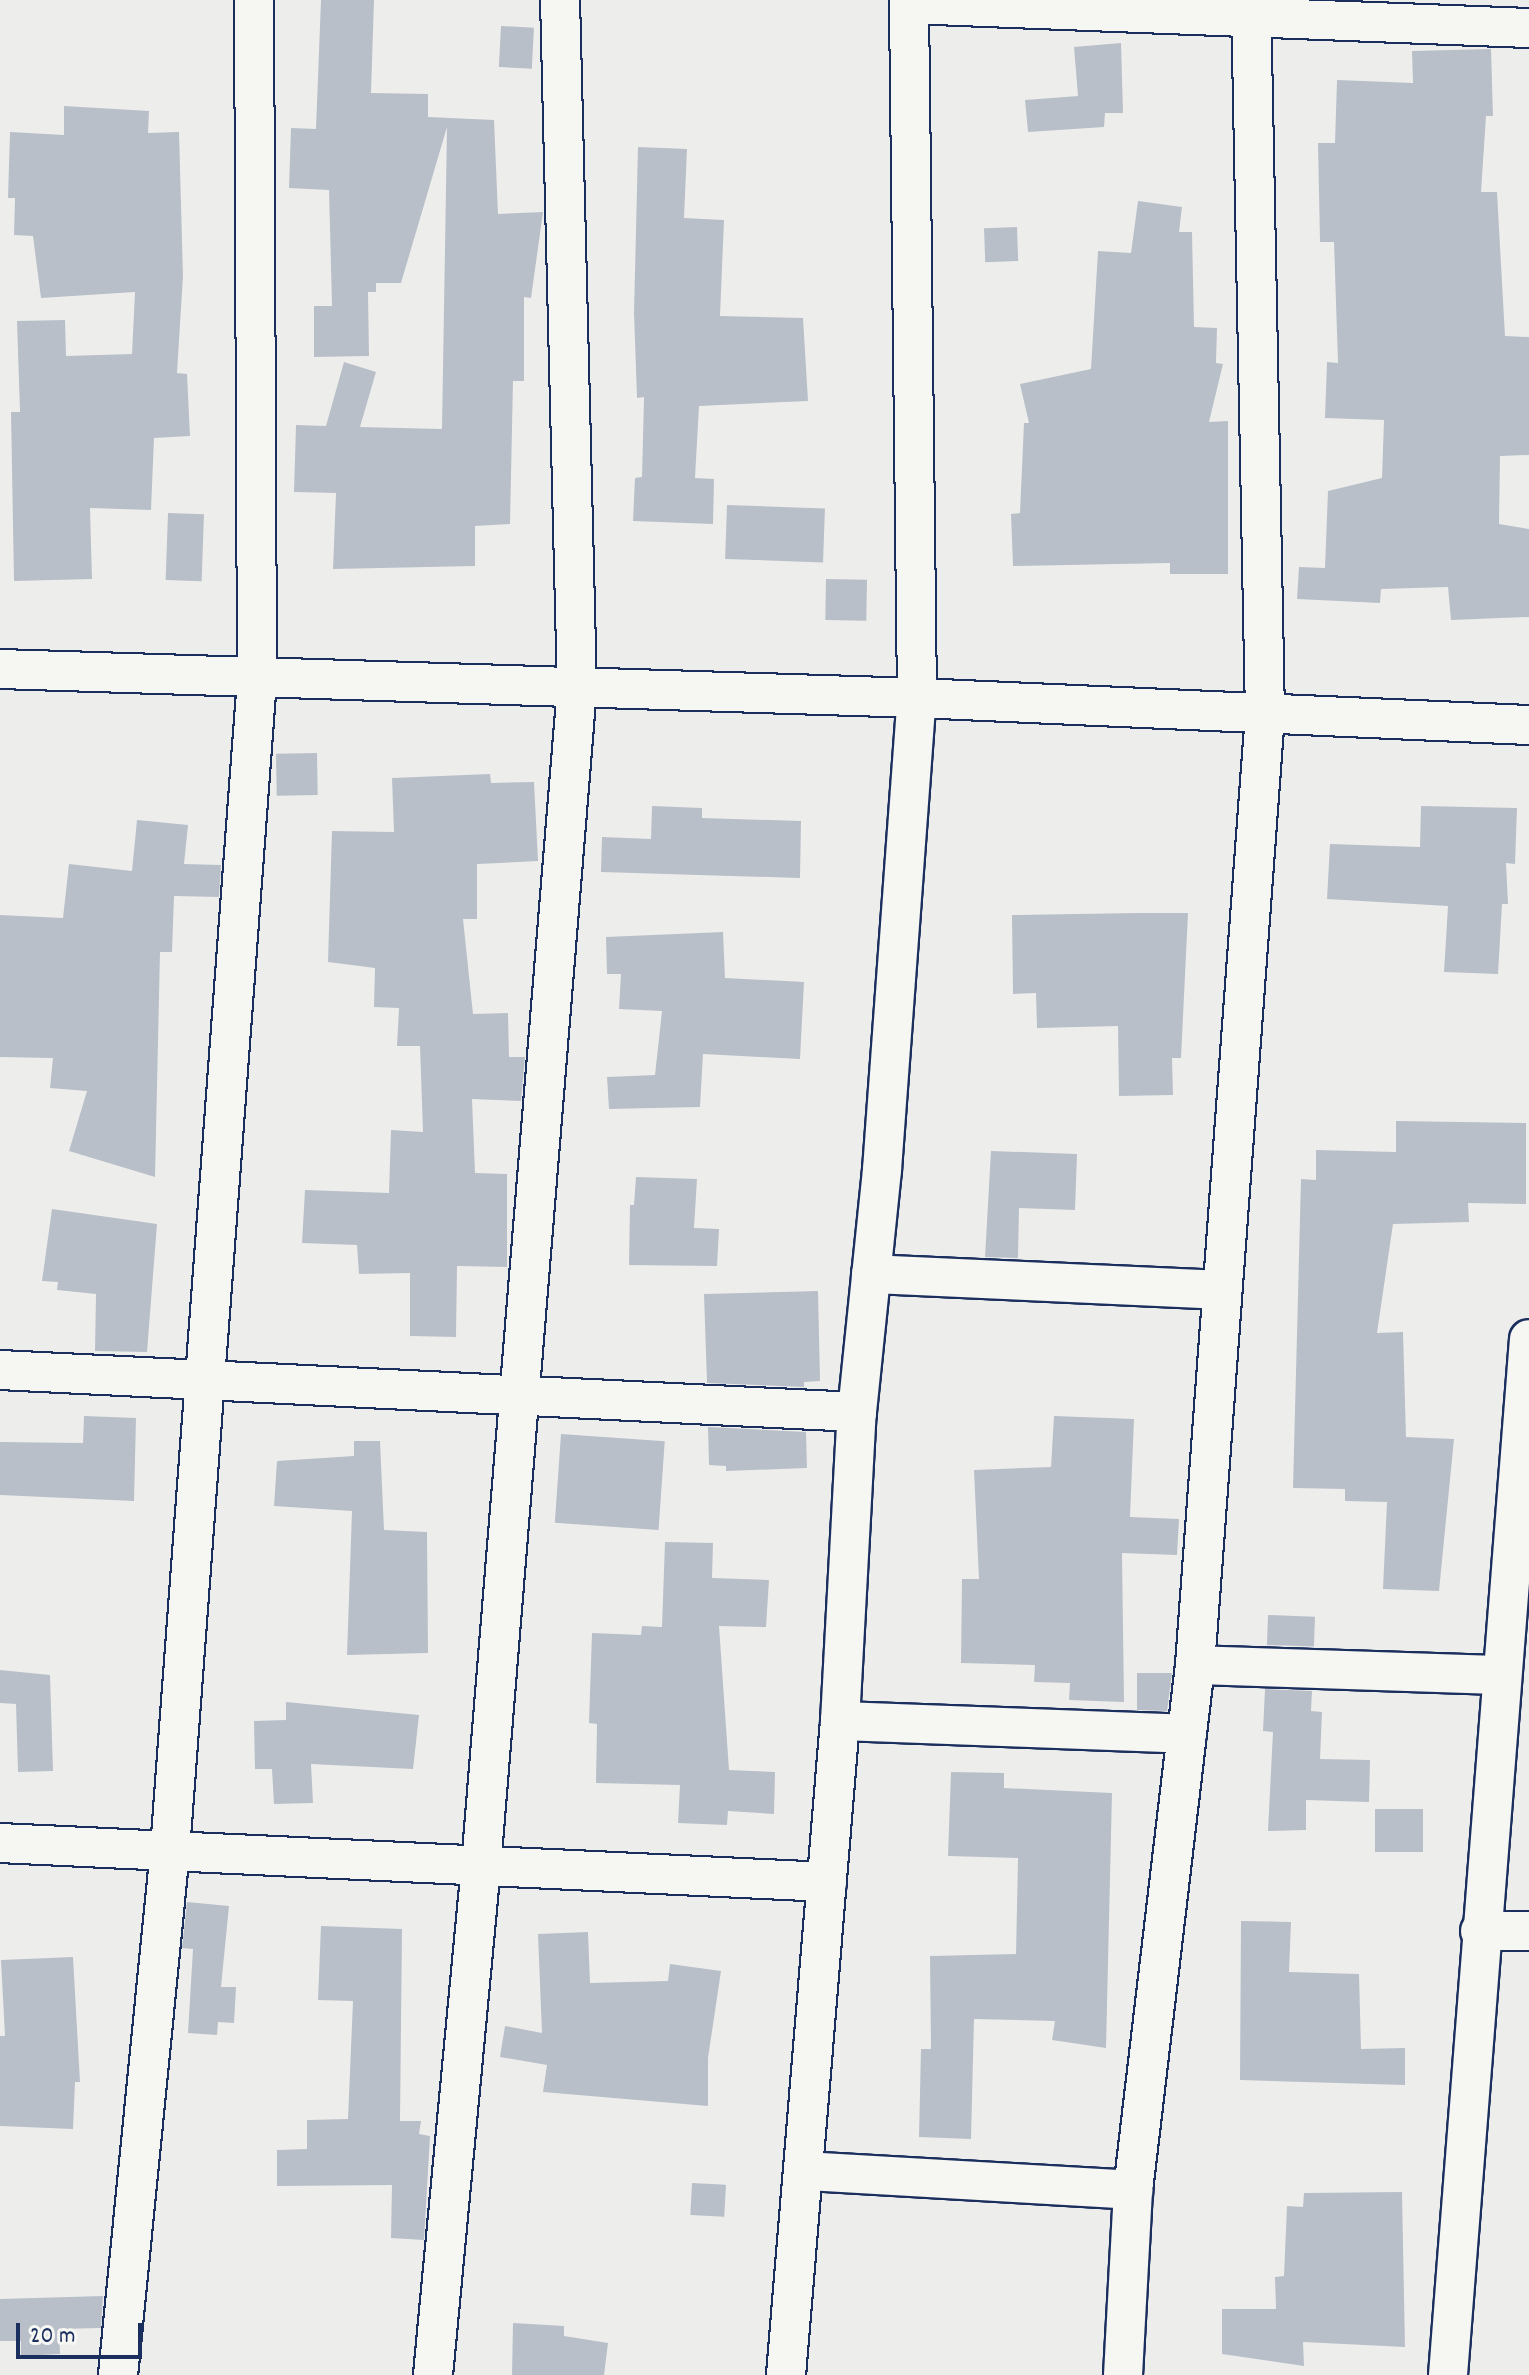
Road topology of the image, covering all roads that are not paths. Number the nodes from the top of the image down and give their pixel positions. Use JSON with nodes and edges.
{"nodes":[{"id":1,"x":254,"y":0,"type":"edge"},
{"id":2,"x":560,"y":0,"type":"edge"},
{"id":3,"x":909,"y":2,"type":"edge"},
{"id":4,"x":1251,"y":8,"type":"edge"},
{"id":5,"x":1529,"y":28,"type":"edge"},
{"id":6,"x":0,"y":669,"type":"edge"},
{"id":7,"x":257,"y":678,"type":"junction"},
{"id":8,"x":577,"y":689,"type":"junction"},
{"id":9,"x":917,"y":698,"type":"junction"},
{"id":10,"x":1265,"y":715,"type":"junction"},
{"id":11,"x":1529,"y":725,"type":"edge"},
{"id":12,"x":871,"y":1274,"type":"junction"},
{"id":13,"x":1221,"y":1290,"type":"junction"},
{"id":14,"x":1529,"y":1339,"type":"edge"},
{"id":15,"x":0,"y":1370,"type":"edge"},
{"id":16,"x":206,"y":1380,"type":"junction"},
{"id":17,"x":518,"y":1393,"type":"junction"},
{"id":18,"x":857,"y":1412,"type":"junction"},
{"id":19,"x":1195,"y":1665,"type":"junction"},
{"id":20,"x":1501,"y":1675,"type":"junction"},
{"id":21,"x":840,"y":1721,"type":"junction"},
{"id":22,"x":1187,"y":1734,"type":"junction"},
{"id":23,"x":0,"y":1843,"type":"edge"},
{"id":24,"x":170,"y":1850,"type":"junction"},
{"id":25,"x":481,"y":1866,"type":"junction"},
{"id":26,"x":827,"y":1882,"type":"junction"},
{"id":27,"x":1480,"y":1931,"type":"junction"},
{"id":28,"x":1529,"y":1931,"type":"edge"},
{"id":29,"x":805,"y":2171,"type":"junction"},
{"id":30,"x":1133,"y":2190,"type":"junction"},
{"id":31,"x":118,"y":2375,"type":"edge"},
{"id":32,"x":433,"y":2375,"type":"edge"},
{"id":33,"x":786,"y":2375,"type":"edge"},
{"id":34,"x":1123,"y":2375,"type":"edge"},
{"id":35,"x":1448,"y":2375,"type":"edge"}],
"edges":[{"from":1,"to":7,"type":"street"},
{"from":2,"to":8,"type":"street"},
{"from":3,"to":4,"type":"street"},
{"from":3,"to":9,"type":"street"},
{"from":4,"to":5,"type":"street"},
{"from":4,"to":10,"type":"street"},
{"from":6,"to":7,"type":"street"},
{"from":7,"to":8,"type":"street"},
{"from":7,"to":16,"type":"street"},
{"from":8,"to":9,"type":"street"},
{"from":8,"to":17,"type":"street"},
{"from":9,"to":10,"type":"street"},
{"from":9,"to":12,"type":"street"},
{"from":10,"to":11,"type":"street"},
{"from":10,"to":13,"type":"street"},
{"from":12,"to":13,"type":"street"},
{"from":12,"to":18,"type":"street"},
{"from":13,"to":19,"type":"street"},
{"from":14,"to":20,"type":"street"},
{"from":15,"to":16,"type":"street"},
{"from":16,"to":17,"type":"street"},
{"from":16,"to":24,"type":"street"},
{"from":17,"to":18,"type":"street"},
{"from":17,"to":25,"type":"street"},
{"from":18,"to":21,"type":"street"},
{"from":19,"to":20,"type":"street"},
{"from":19,"to":22,"type":"street"},
{"from":20,"to":27,"type":"street"},
{"from":21,"to":22,"type":"street"},
{"from":21,"to":26,"type":"street"},
{"from":22,"to":30,"type":"street"},
{"from":23,"to":24,"type":"street"},
{"from":24,"to":25,"type":"street"},
{"from":24,"to":31,"type":"street"},
{"from":25,"to":26,"type":"street"},
{"from":25,"to":32,"type":"street"},
{"from":26,"to":29,"type":"street"},
{"from":27,"to":28,"type":"street"},
{"from":27,"to":35,"type":"street"},
{"from":29,"to":30,"type":"street"},
{"from":29,"to":33,"type":"street"},
{"from":30,"to":34,"type":"street"}]}
